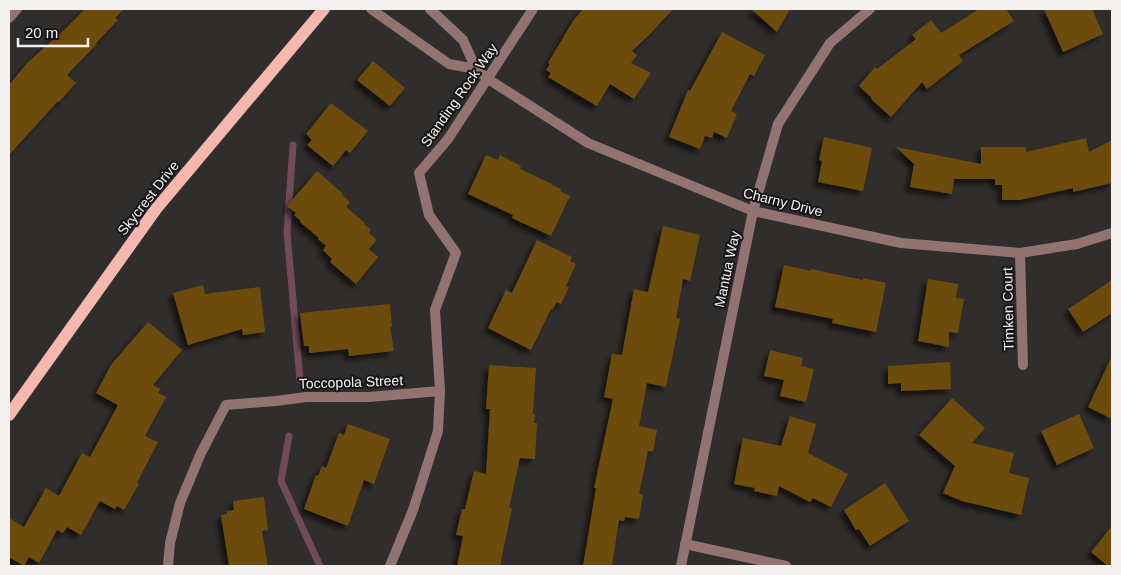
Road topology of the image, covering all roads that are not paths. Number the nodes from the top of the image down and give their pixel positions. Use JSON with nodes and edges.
{"nodes":[{"id":1,"x":18,"y":9,"type":"edge"},
{"id":2,"x":324,"y":9,"type":"edge"},
{"id":3,"x":371,"y":9,"type":"edge"},
{"id":4,"x":430,"y":9,"type":"edge"},
{"id":5,"x":533,"y":9,"type":"edge"},
{"id":6,"x":870,"y":9,"type":"edge"},
{"id":7,"x":9,"y":18,"type":"edge"},
{"id":8,"x":476,"y":69,"type":"junction"},
{"id":9,"x":488,"y":79,"type":"junction"},
{"id":10,"x":753,"y":211,"type":"junction"},
{"id":11,"x":1112,"y":233,"type":"edge"},
{"id":12,"x":1020,"y":252,"type":"junction"},
{"id":13,"x":1023,"y":365,"type":"dead end"},
{"id":14,"x":440,"y":391,"type":"junction"},
{"id":15,"x":9,"y":415,"type":"edge"},
{"id":16,"x":685,"y":544,"type":"junction"},
{"id":17,"x":168,"y":566,"type":"edge"},
{"id":18,"x":390,"y":566,"type":"edge"},
{"id":19,"x":681,"y":566,"type":"edge"},
{"id":20,"x":786,"y":566,"type":"edge"}],
"edges":[{"from":1,"to":7,"type":"street"},
{"from":2,"to":15,"type":"main road","name":"Skycrest Drive"},
{"from":3,"to":8,"type":"street","name":"Charny Drive"},
{"from":4,"to":8,"type":"street","name":"Charny Drive"},
{"from":5,"to":9,"type":"street","name":"Standing Rock Way"},
{"from":6,"to":10,"type":"street","name":"Mantua Way"},
{"from":8,"to":9,"type":"street","name":"Charny Drive"},
{"from":9,"to":10,"type":"street","name":"Charny Drive"},
{"from":9,"to":14,"type":"street","name":"Standing Rock Way"},
{"from":10,"to":12,"type":"street","name":"Charny Drive"},
{"from":10,"to":16,"type":"street","name":"Mantua Way"},
{"from":11,"to":12,"type":"street","name":"Charny Drive"},
{"from":12,"to":13,"type":"street","name":"Timken Court"},
{"from":14,"to":17,"type":"street","name":"Toccopola Street"},
{"from":14,"to":18,"type":"street","name":"Standing Rock Way"},
{"from":16,"to":19,"type":"street","name":"Mantua Way"},
{"from":16,"to":20,"type":"street"}]}
